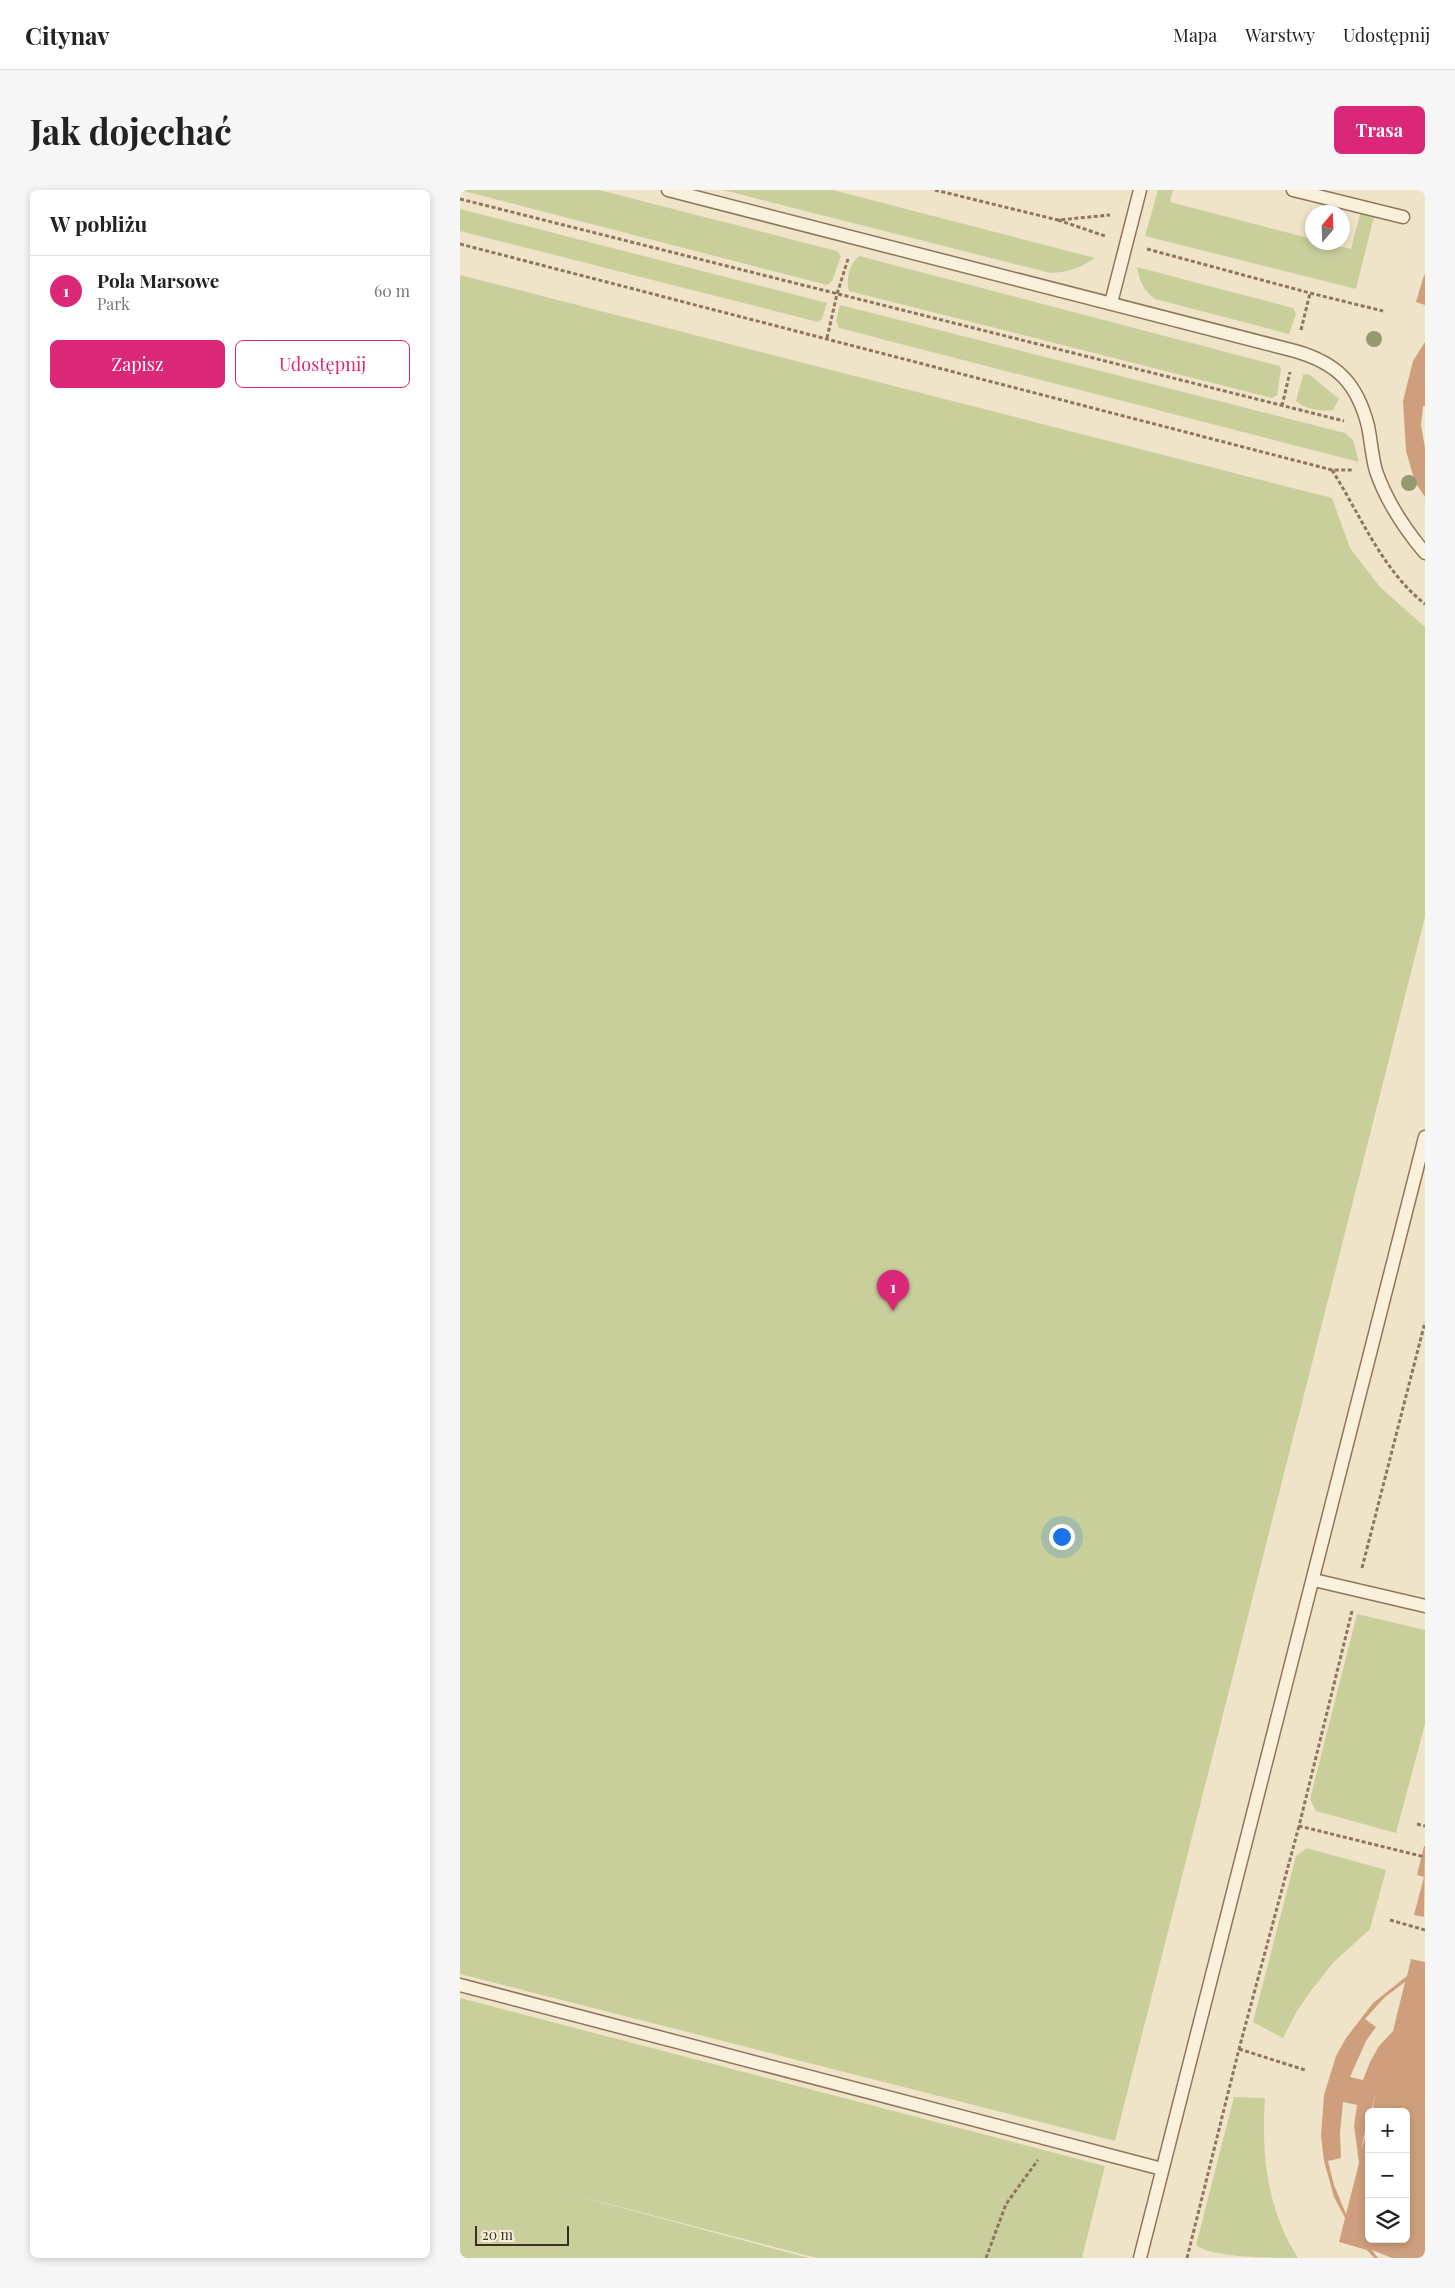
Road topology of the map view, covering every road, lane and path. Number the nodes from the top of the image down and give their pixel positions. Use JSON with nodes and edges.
{"nodes":[{"id":1,"x":668,"y":190,"type":"edge"},
{"id":2,"x":935,"y":190,"type":"edge"},
{"id":3,"x":1140,"y":190,"type":"edge"},
{"id":4,"x":1293,"y":190,"type":"edge"},
{"id":5,"x":460,"y":199,"type":"edge"},
{"id":6,"x":1134,"y":212,"type":"junction"},
{"id":7,"x":1403,"y":217,"type":"dead end"},
{"id":8,"x":1058,"y":220,"type":"junction"},
{"id":9,"x":855,"y":238,"type":"junction"},
{"id":10,"x":1126,"y":243,"type":"junction"},
{"id":11,"x":460,"y":244,"type":"edge"},
{"id":12,"x":837,"y":294,"type":"junction"},
{"id":13,"x":1111,"y":303,"type":"junction"},
{"id":14,"x":1383,"y":311,"type":"dead end"},
{"id":15,"x":827,"y":338,"type":"junction"},
{"id":16,"x":1368,"y":427,"type":"junction"},
{"id":17,"x":1332,"y":470,"type":"junction"},
{"id":18,"x":1376,"y":470,"type":"junction"},
{"id":19,"x":1425,"y":553,"type":"edge"},
{"id":20,"x":1425,"y":604,"type":"edge"},
{"id":21,"x":1425,"y":1137,"type":"edge"},
{"id":22,"x":1425,"y":1322,"type":"edge"},
{"id":23,"x":1314,"y":1580,"type":"junction"},
{"id":24,"x":1357,"y":1590,"type":"junction"},
{"id":25,"x":1425,"y":1606,"type":"edge"},
{"id":26,"x":1417,"y":1824,"type":"dead end"},
{"id":27,"x":1299,"y":1826,"type":"junction"},
{"id":28,"x":1425,"y":1826,"type":"edge"},
{"id":29,"x":1425,"y":1857,"type":"edge"},
{"id":30,"x":1390,"y":1920,"type":"dead end"},
{"id":31,"x":1425,"y":1930,"type":"edge"},
{"id":32,"x":460,"y":1985,"type":"edge"},
{"id":33,"x":1239,"y":2049,"type":"junction"},
{"id":34,"x":1304,"y":2070,"type":"dead end"},
{"id":35,"x":1053,"y":2140,"type":"junction"},
{"id":36,"x":1162,"y":2169,"type":"junction"},
{"id":37,"x":986,"y":2258,"type":"edge"},
{"id":38,"x":1140,"y":2258,"type":"edge"},
{"id":39,"x":1187,"y":2258,"type":"edge"}],
"edges":[{"from":1,"to":9,"type":"lane"},
{"from":2,"to":8,"type":"path"},
{"from":3,"to":6,"type":"lane"},
{"from":4,"to":7,"type":"lane"},
{"from":5,"to":12,"type":"path"},
{"from":6,"to":8,"type":"path"},
{"from":6,"to":10,"type":"lane"},
{"from":8,"to":10,"type":"path"},
{"from":9,"to":12,"type":"path"},
{"from":9,"to":13,"type":"lane"},
{"from":10,"to":13,"type":"lane"},
{"from":10,"to":14,"type":"path"},
{"from":11,"to":15,"type":"path"},
{"from":12,"to":15,"type":"path"},
{"from":12,"to":16,"type":"path"},
{"from":13,"to":16,"type":"lane"},
{"from":15,"to":17,"type":"path"},
{"from":16,"to":18,"type":"lane"},
{"from":17,"to":18,"type":"path"},
{"from":17,"to":20,"type":"path"},
{"from":18,"to":19,"type":"lane"},
{"from":21,"to":23,"type":"lane"},
{"from":22,"to":24,"type":"path"},
{"from":23,"to":24,"type":"lane"},
{"from":23,"to":36,"type":"lane"},
{"from":24,"to":25,"type":"lane"},
{"from":24,"to":27,"type":"path"},
{"from":26,"to":28,"type":"path"},
{"from":27,"to":29,"type":"path"},
{"from":27,"to":33,"type":"path"},
{"from":30,"to":31,"type":"path"},
{"from":32,"to":35,"type":"lane"},
{"from":33,"to":34,"type":"path"},
{"from":33,"to":39,"type":"path"},
{"from":35,"to":36,"type":"lane"},
{"from":35,"to":37,"type":"path"},
{"from":36,"to":38,"type":"lane"}]}
